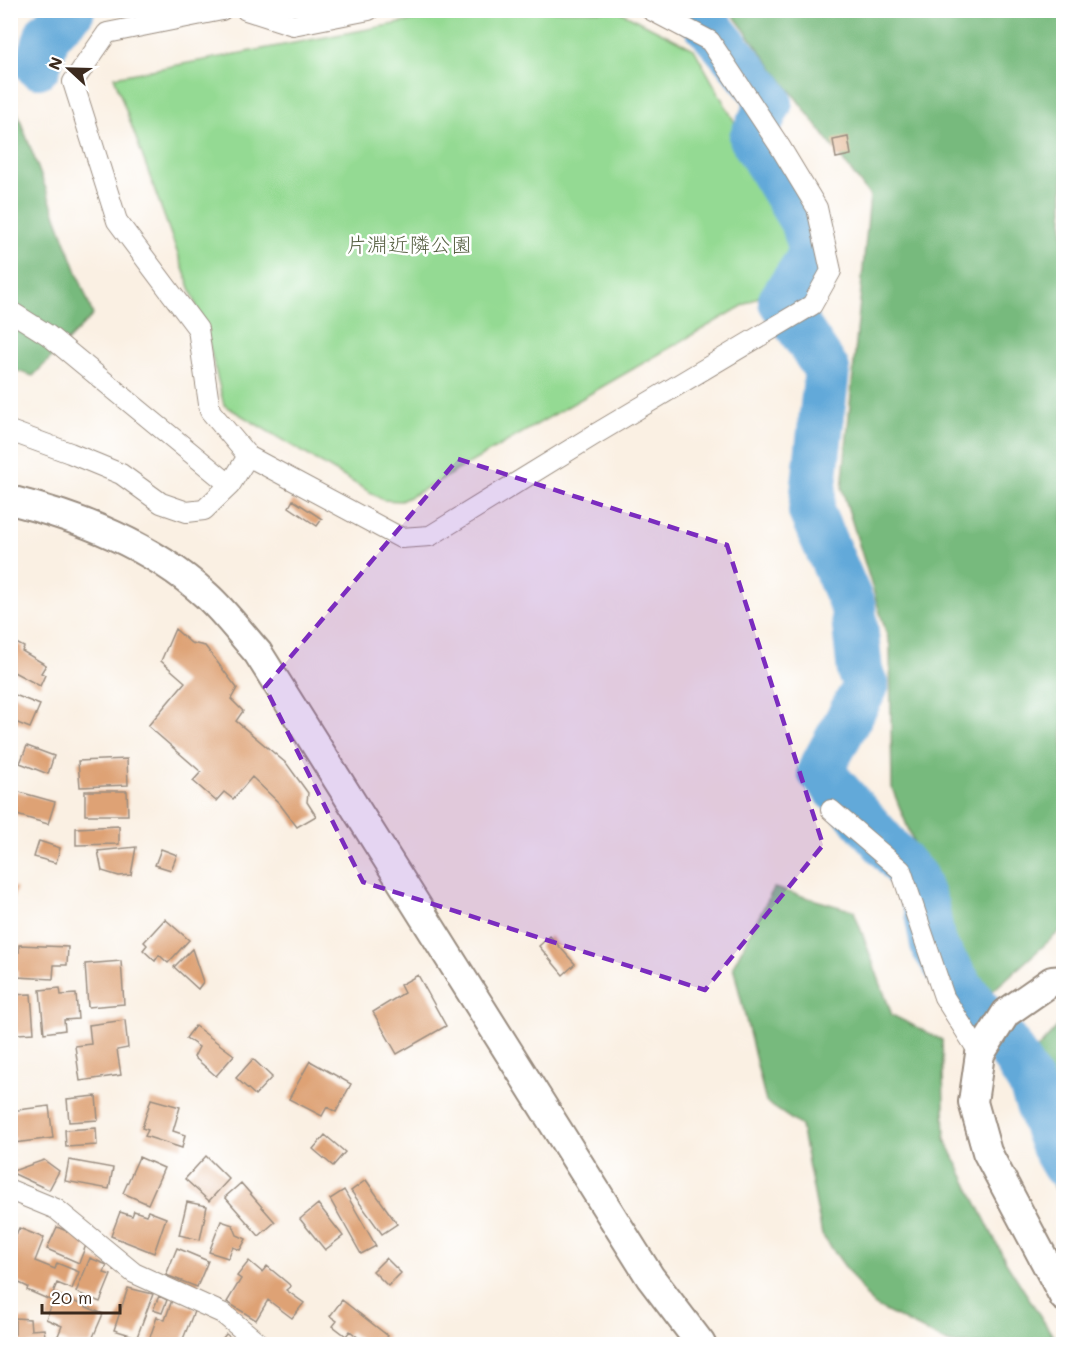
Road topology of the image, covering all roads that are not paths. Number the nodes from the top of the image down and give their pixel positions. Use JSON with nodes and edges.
{"nodes":[{"id":1,"x":222,"y":10,"type":"edge"},
{"id":2,"x":246,"y":10,"type":"edge"},
{"id":3,"x":369,"y":10,"type":"edge"},
{"id":4,"x":651,"y":10,"type":"edge"},
{"id":5,"x":10,"y":311,"type":"edge"},
{"id":6,"x":10,"y":431,"type":"edge"},
{"id":7,"x":248,"y":456,"type":"junction"},
{"id":8,"x":230,"y":485,"type":"junction"},
{"id":9,"x":10,"y":500,"type":"edge"},
{"id":10,"x":831,"y":810,"type":"dead end"},
{"id":11,"x":1064,"y":980,"type":"edge"},
{"id":12,"x":980,"y":1054,"type":"junction"},
{"id":13,"x":10,"y":1190,"type":"edge"},
{"id":14,"x":1064,"y":1297,"type":"edge"},
{"id":15,"x":260,"y":1344,"type":"edge"},
{"id":16,"x":701,"y":1344,"type":"edge"}],
"edges":[{"from":1,"to":7,"type":"street"},
{"from":2,"to":3,"type":"street"},
{"from":4,"to":7,"type":"street"},
{"from":5,"to":8,"type":"street"},
{"from":6,"to":8,"type":"street"},
{"from":7,"to":8,"type":"street"},
{"from":9,"to":16,"type":"street"},
{"from":10,"to":12,"type":"street"},
{"from":11,"to":12,"type":"street"},
{"from":12,"to":14,"type":"street"},
{"from":13,"to":15,"type":"street"}]}
